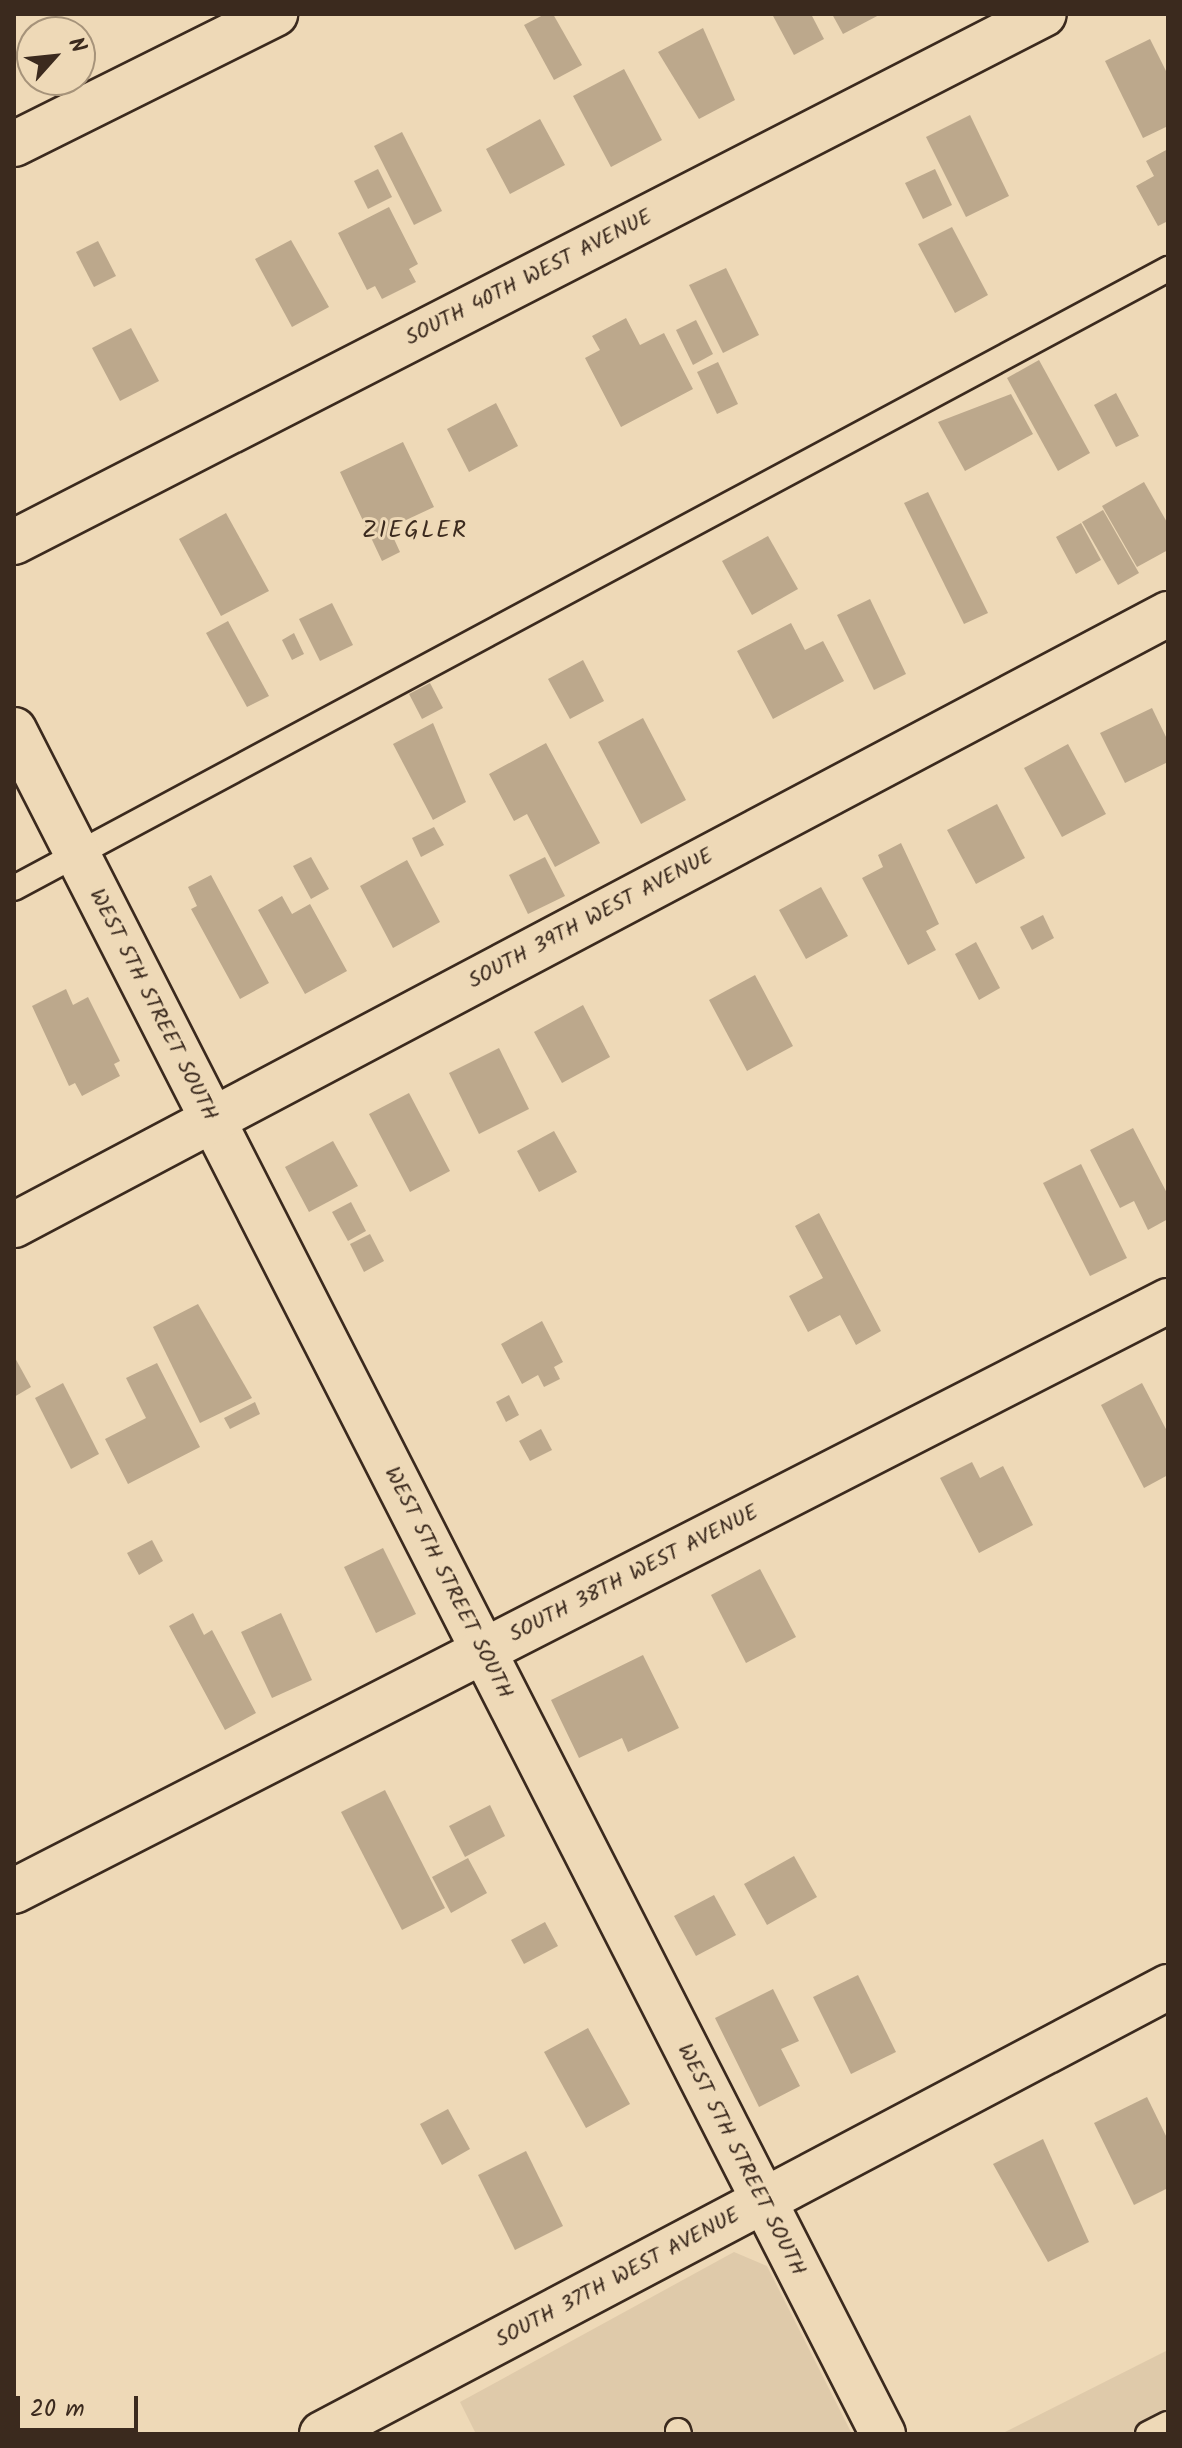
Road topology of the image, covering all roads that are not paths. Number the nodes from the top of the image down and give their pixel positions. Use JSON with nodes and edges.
{"nodes":[{"id":1,"x":275,"y":14,"type":"edge"},
{"id":2,"x":1044,"y":14,"type":"edge"},
{"id":3,"x":14,"y":144,"type":"edge"},
{"id":4,"x":1168,"y":269,"type":"edge"},
{"id":5,"x":14,"y":542,"type":"edge"},
{"id":6,"x":1168,"y":614,"type":"edge"},
{"id":7,"x":14,"y":730,"type":"edge"},
{"id":8,"x":76,"y":854,"type":"junction"},
{"id":9,"x":14,"y":888,"type":"edge"},
{"id":10,"x":211,"y":1120,"type":"junction"},
{"id":11,"x":14,"y":1225,"type":"edge"},
{"id":12,"x":1168,"y":1301,"type":"edge"},
{"id":13,"x":483,"y":1651,"type":"junction"},
{"id":14,"x":14,"y":1891,"type":"edge"},
{"id":15,"x":1168,"y":1987,"type":"edge"},
{"id":16,"x":762,"y":2201,"type":"junction"},
{"id":17,"x":1168,"y":2424,"type":"edge"},
{"id":18,"x":322,"y":2434,"type":"edge"},
{"id":19,"x":883,"y":2434,"type":"edge"},
{"id":20,"x":1148,"y":2434,"type":"edge"}],
"edges":[{"from":1,"to":3,"type":"street"},
{"from":2,"to":5,"type":"street","name":"SOUTH 40TH WEST AVENUE"},
{"from":4,"to":8,"type":"lane"},
{"from":6,"to":10,"type":"street","name":"SOUTH 39TH WEST AVENUE"},
{"from":7,"to":8,"type":"street","name":"WEST 5TH STREET SOUTH"},
{"from":8,"to":9,"type":"lane"},
{"from":8,"to":10,"type":"street","name":"WEST 5TH STREET SOUTH"},
{"from":10,"to":11,"type":"street","name":"SOUTH 39TH WEST AVENUE"},
{"from":10,"to":13,"type":"street","name":"WEST 5TH STREET SOUTH"},
{"from":12,"to":13,"type":"street","name":"SOUTH 38TH WEST AVENUE"},
{"from":13,"to":14,"type":"street","name":"SOUTH 38TH WEST AVENUE"},
{"from":13,"to":16,"type":"street","name":"WEST 5TH STREET SOUTH"},
{"from":15,"to":16,"type":"street","name":"SOUTH 37TH WEST AVENUE"},
{"from":16,"to":18,"type":"street","name":"SOUTH 37TH WEST AVENUE"},
{"from":16,"to":19,"type":"street","name":"WEST 5TH STREET SOUTH"},
{"from":17,"to":20,"type":"lane"}]}
